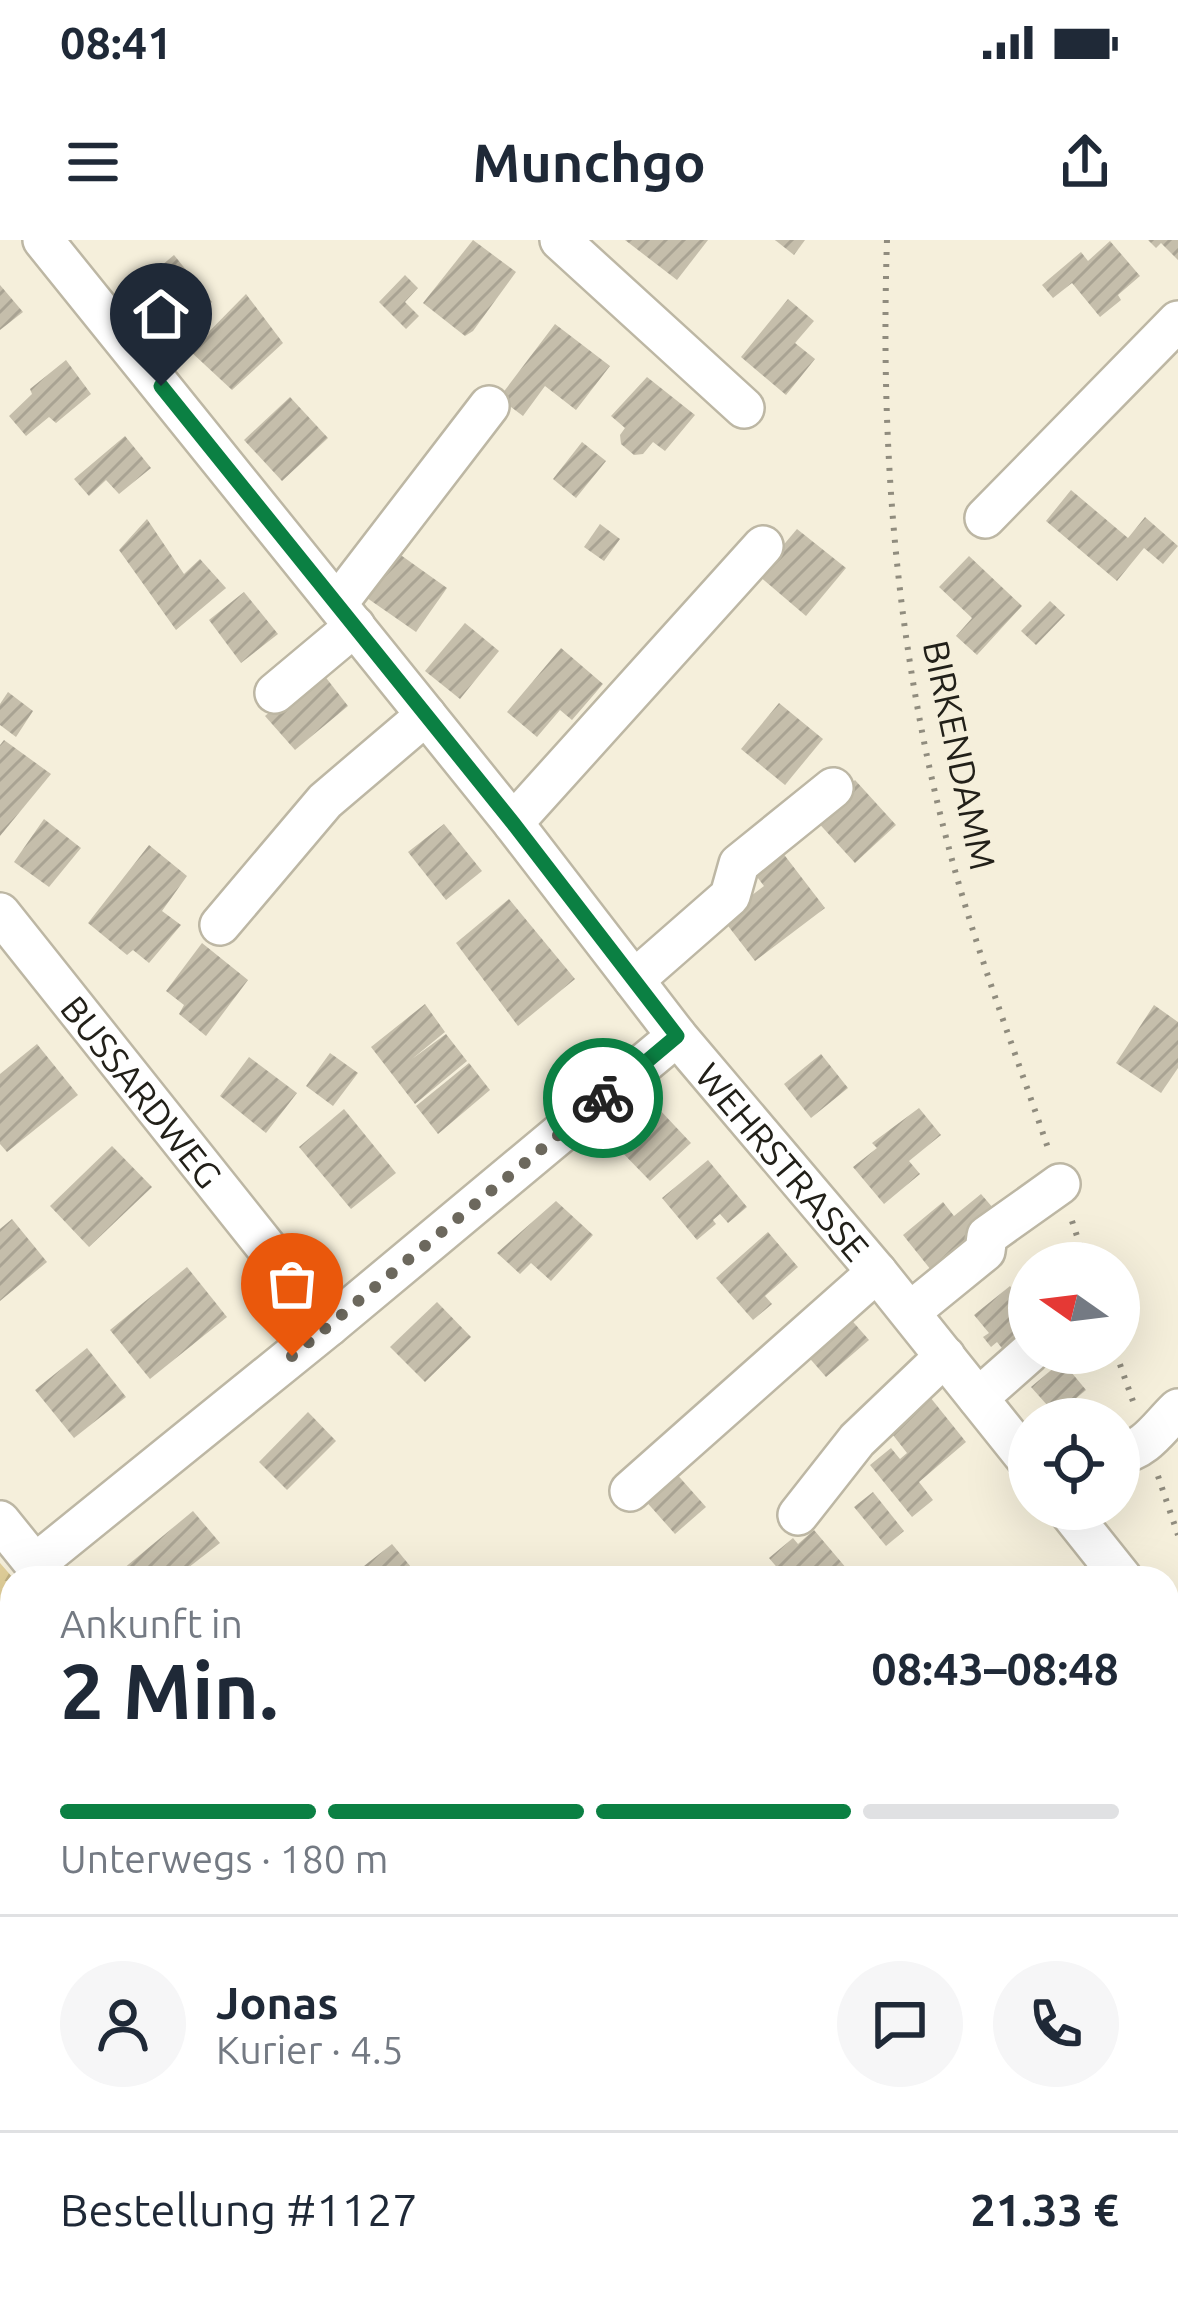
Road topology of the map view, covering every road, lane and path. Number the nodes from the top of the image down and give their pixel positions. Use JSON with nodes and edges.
{"nodes":[{"id":1,"x":43,"y":240,"type":"edge"},
{"id":2,"x":560,"y":240,"type":"edge"},
{"id":3,"x":887,"y":240,"type":"edge"},
{"id":4,"x":1178,"y":321,"type":"edge"},
{"id":5,"x":489,"y":406,"type":"dead end"},
{"id":6,"x":744,"y":408,"type":"dead end"},
{"id":7,"x":985,"y":518,"type":"dead end"},
{"id":8,"x":763,"y":546,"type":"dead end"},
{"id":9,"x":346,"y":615,"type":"junction"},
{"id":10,"x":275,"y":693,"type":"dead end"},
{"id":11,"x":426,"y":715,"type":"junction"},
{"id":12,"x":833,"y":788,"type":"dead end"},
{"id":13,"x":513,"y":823,"type":"junction"},
{"id":14,"x":0,"y":914,"type":"edge"},
{"id":15,"x":220,"y":925,"type":"dead end"},
{"id":16,"x":634,"y":980,"type":"junction"},
{"id":17,"x":677,"y":1036,"type":"junction"},
{"id":18,"x":1060,"y":1184,"type":"junction"},
{"id":19,"x":1079,"y":1242,"type":"edge"},
{"id":20,"x":877,"y":1271,"type":"junction"},
{"id":21,"x":910,"y":1312,"type":"junction"},
{"id":22,"x":329,"y":1326,"type":"junction"},
{"id":23,"x":945,"y":1356,"type":"junction"},
{"id":24,"x":1008,"y":1372,"type":"edge"},
{"id":25,"x":978,"y":1398,"type":"junction"},
{"id":26,"x":1178,"y":1408,"type":"edge"},
{"id":27,"x":1008,"y":1436,"type":"edge"},
{"id":28,"x":1140,"y":1448,"type":"edge"},
{"id":29,"x":631,"y":1491,"type":"dead end"},
{"id":30,"x":798,"y":1515,"type":"dead end"},
{"id":31,"x":0,"y":1521,"type":"edge"},
{"id":32,"x":1083,"y":1530,"type":"edge"},
{"id":33,"x":36,"y":1566,"type":"edge"},
{"id":34,"x":46,"y":1566,"type":"edge"},
{"id":35,"x":1112,"y":1566,"type":"edge"}],
"edges":[{"from":1,"to":9,"type":"street","name":"WEHRSTRASSE"},
{"from":2,"to":6,"type":"street"},
{"from":3,"to":18,"type":"path","name":"BIRKENDAMM"},
{"from":4,"to":7,"type":"street"},
{"from":5,"to":9,"type":"street"},
{"from":8,"to":13,"type":"street"},
{"from":9,"to":10,"type":"street"},
{"from":9,"to":11,"type":"street","name":"WEHRSTRASSE"},
{"from":11,"to":13,"type":"street","name":"WEHRSTRASSE"},
{"from":11,"to":15,"type":"street"},
{"from":12,"to":16,"type":"street"},
{"from":13,"to":16,"type":"street","name":"WEHRSTRASSE"},
{"from":14,"to":22,"type":"street","name":"BUSSARDWEG"},
{"from":16,"to":17,"type":"street","name":"WEHRSTRASSE"},
{"from":17,"to":20,"type":"street","name":"WEHRSTRASSE"},
{"from":17,"to":22,"type":"street"},
{"from":18,"to":19,"type":"path","name":"BIRKENDAMM"},
{"from":18,"to":21,"type":"street"},
{"from":20,"to":21,"type":"street","name":"WEHRSTRASSE"},
{"from":20,"to":29,"type":"street"},
{"from":21,"to":23,"type":"street","name":"WEHRSTRASSE"},
{"from":22,"to":34,"type":"street"},
{"from":23,"to":25,"type":"street","name":"WEHRSTRASSE"},
{"from":23,"to":30,"type":"street"},
{"from":24,"to":25,"type":"street"},
{"from":25,"to":27,"type":"street","name":"WEHRSTRASSE"},
{"from":26,"to":28,"type":"street"},
{"from":31,"to":33,"type":"street"},
{"from":32,"to":35,"type":"street"}]}
